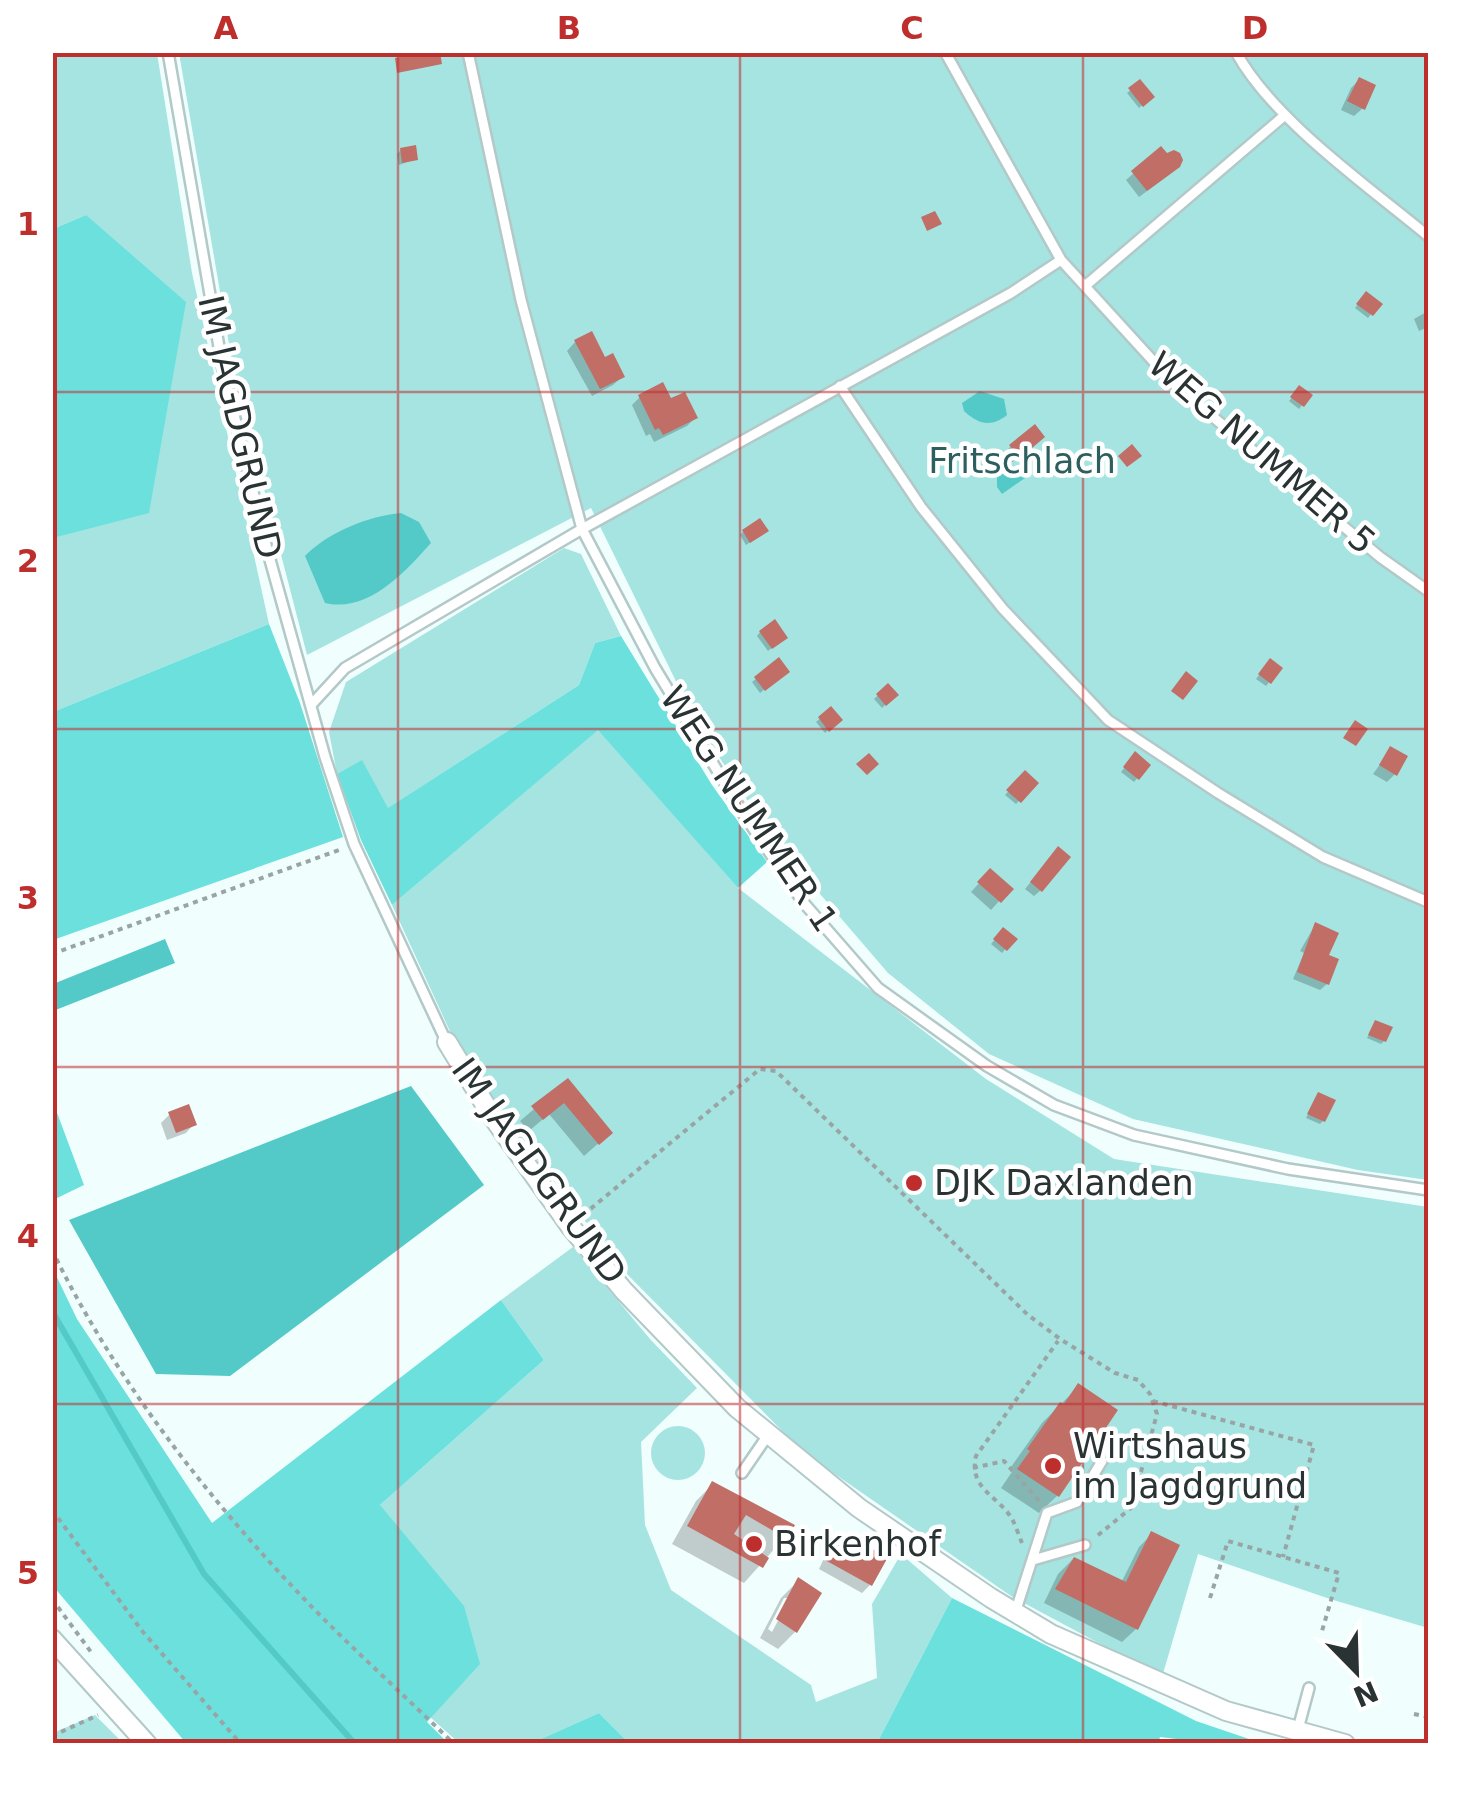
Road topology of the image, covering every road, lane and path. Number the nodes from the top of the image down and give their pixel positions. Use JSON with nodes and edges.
{"nodes":[{"id":1,"x":168,"y":52,"type":"edge"},
{"id":2,"x":468,"y":52,"type":"edge"},
{"id":3,"x":945,"y":52,"type":"edge"},
{"id":4,"x":1236,"y":52,"type":"edge"},
{"id":5,"x":1285,"y":115,"type":"junction"},
{"id":6,"x":1428,"y":236,"type":"edge"},
{"id":7,"x":1061,"y":260,"type":"junction"},
{"id":8,"x":1085,"y":286,"type":"junction"},
{"id":9,"x":840,"y":386,"type":"junction"},
{"id":10,"x":582,"y":530,"type":"junction"},
{"id":11,"x":1428,"y":592,"type":"edge"},
{"id":12,"x":311,"y":706,"type":"junction"},
{"id":13,"x":354,"y":844,"type":"junction"},
{"id":14,"x":1428,"y":902,"type":"edge"},
{"id":15,"x":52,"y":954,"type":"edge"},
{"id":16,"x":447,"y":1042,"type":"joint"},
{"id":17,"x":1428,"y":1190,"type":"edge"},
{"id":18,"x":570,"y":1226,"type":"junction"},
{"id":19,"x":52,"y":1250,"type":"edge"},
{"id":20,"x":1060,"y":1339,"type":"junction"},
{"id":21,"x":1152,"y":1401,"type":"junction"},
{"id":22,"x":768,"y":1435,"type":"junction"},
{"id":23,"x":1102,"y":1460,"type":"dead end"},
{"id":24,"x":973,"y":1468,"type":"junction"},
{"id":25,"x":742,"y":1473,"type":"dead end"},
{"id":26,"x":52,"y":1510,"type":"edge"},
{"id":27,"x":1048,"y":1513,"type":"junction"},
{"id":28,"x":1085,"y":1545,"type":"joint"},
{"id":29,"x":1283,"y":1557,"type":"junction"},
{"id":30,"x":1033,"y":1560,"type":"junction"},
{"id":31,"x":1210,"y":1598,"type":"dead end"},
{"id":32,"x":52,"y":1599,"type":"edge"},
{"id":33,"x":1015,"y":1613,"type":"junction"},
{"id":34,"x":1322,"y":1632,"type":"dead end"},
{"id":35,"x":52,"y":1639,"type":"edge"},
{"id":36,"x":81,"y":1639,"type":"dead end"},
{"id":37,"x":1309,"y":1688,"type":"dead end"},
{"id":38,"x":1414,"y":1714,"type":"dead end"},
{"id":39,"x":98,"y":1715,"type":"dead end"},
{"id":40,"x":1428,"y":1717,"type":"edge"},
{"id":41,"x":1298,"y":1728,"type":"junction"},
{"id":42,"x":52,"y":1736,"type":"edge"},
{"id":43,"x":147,"y":1744,"type":"edge"},
{"id":44,"x":241,"y":1744,"type":"edge"},
{"id":45,"x":454,"y":1744,"type":"edge"},
{"id":46,"x":1345,"y":1744,"type":"edge"}],
"edges":[{"from":1,"to":12,"type":"lane","name":"IM JAGDGRUND"},
{"from":2,"to":10,"type":"lane","name":"WEG NUMMER 1"},
{"from":3,"to":7,"type":"lane","name":"WEG NUMMER 5"},
{"from":4,"to":5,"type":"lane"},
{"from":5,"to":6,"type":"lane"},
{"from":5,"to":8,"type":"lane"},
{"from":7,"to":8,"type":"lane","name":"WEG NUMMER 5"},
{"from":7,"to":9,"type":"lane"},
{"from":8,"to":11,"type":"lane","name":"WEG NUMMER 5"},
{"from":9,"to":10,"type":"lane"},
{"from":9,"to":14,"type":"lane"},
{"from":10,"to":12,"type":"lane"},
{"from":10,"to":17,"type":"lane","name":"WEG NUMMER 1"},
{"from":12,"to":13,"type":"lane","name":"IM JAGDGRUND"},
{"from":13,"to":15,"type":"path"},
{"from":13,"to":16,"type":"lane","name":"IM JAGDGRUND"},
{"from":16,"to":18,"type":"street","name":"IM JAGDGRUND"},
{"from":18,"to":20,"type":"path"},
{"from":18,"to":22,"type":"street","name":"IM JAGDGRUND"},
{"from":19,"to":45,"type":"path"},
{"from":20,"to":21,"type":"path"},
{"from":20,"to":24,"type":"path"},
{"from":21,"to":28,"type":"path"},
{"from":21,"to":29,"type":"path"},
{"from":22,"to":25,"type":"lane"},
{"from":22,"to":33,"type":"street","name":"IM JAGDGRUND"},
{"from":23,"to":27,"type":"lane"},
{"from":24,"to":27,"type":"path"},
{"from":24,"to":30,"type":"path"},
{"from":26,"to":44,"type":"path"},
{"from":27,"to":30,"type":"lane"},
{"from":28,"to":30,"type":"lane"},
{"from":29,"to":31,"type":"path"},
{"from":29,"to":34,"type":"path"},
{"from":30,"to":33,"type":"lane"},
{"from":32,"to":36,"type":"path"},
{"from":33,"to":41,"type":"street","name":"IM JAGDGRUND"},
{"from":35,"to":43,"type":"street"},
{"from":37,"to":41,"type":"lane"},
{"from":38,"to":40,"type":"path"},
{"from":39,"to":42,"type":"path"},
{"from":41,"to":46,"type":"street","name":"IM JAGDGRUND"}]}
